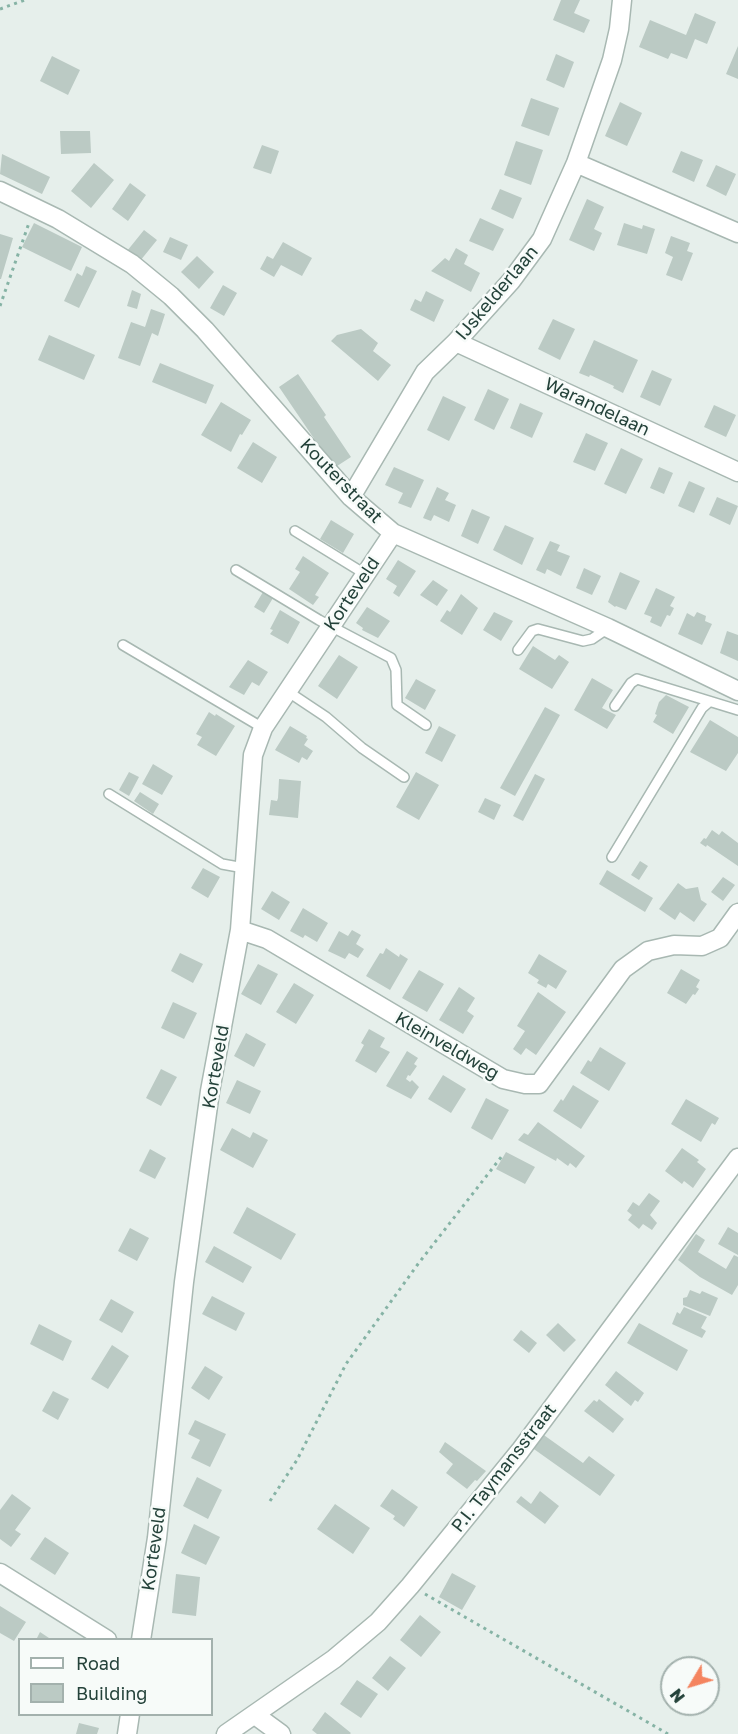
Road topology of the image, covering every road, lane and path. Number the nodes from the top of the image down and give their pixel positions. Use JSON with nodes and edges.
{"nodes":[{"id":1,"x":25,"y":0,"type":"edge"},
{"id":2,"x":622,"y":0,"type":"edge"},
{"id":3,"x":0,"y":9,"type":"edge"},
{"id":4,"x":576,"y":163,"type":"junction"},
{"id":5,"x":0,"y":191,"type":"edge"},
{"id":6,"x":34,"y":207,"type":"junction"},
{"id":7,"x":738,"y":233,"type":"edge"},
{"id":8,"x":0,"y":306,"type":"edge"},
{"id":9,"x":456,"y":342,"type":"junction"},
{"id":10,"x":738,"y":472,"type":"edge"},
{"id":11,"x":351,"y":497,"type":"junction"},
{"id":12,"x":295,"y":531,"type":"dead end"},
{"id":13,"x":393,"y":533,"type":"junction"},
{"id":14,"x":236,"y":570,"type":"dead end"},
{"id":15,"x":365,"y":574,"type":"junction"},
{"id":16,"x":331,"y":626,"type":"junction"},
{"id":17,"x":608,"y":628,"type":"junction"},
{"id":18,"x":123,"y":645,"type":"dead end"},
{"id":19,"x":518,"y":650,"type":"dead end"},
{"id":20,"x":287,"y":691,"type":"junction"},
{"id":21,"x":738,"y":691,"type":"edge"},
{"id":22,"x":710,"y":702,"type":"junction"},
{"id":23,"x":615,"y":706,"type":"dead end"},
{"id":24,"x":738,"y":710,"type":"edge"},
{"id":25,"x":426,"y":725,"type":"dead end"},
{"id":26,"x":263,"y":728,"type":"junction"},
{"id":27,"x":404,"y":777,"type":"dead end"},
{"id":28,"x":109,"y":794,"type":"dead end"},
{"id":29,"x":612,"y":857,"type":"dead end"},
{"id":30,"x":244,"y":868,"type":"junction"},
{"id":31,"x":738,"y":913,"type":"edge"},
{"id":32,"x":240,"y":930,"type":"junction"},
{"id":33,"x":502,"y":1156,"type":"dead end"},
{"id":34,"x":738,"y":1158,"type":"edge"},
{"id":35,"x":270,"y":1501,"type":"dead end"},
{"id":36,"x":0,"y":1573,"type":"edge"},
{"id":37,"x":410,"y":1586,"type":"junction"},
{"id":38,"x":104,"y":1638,"type":"edge"},
{"id":39,"x":141,"y":1638,"type":"edge"},
{"id":40,"x":255,"y":1715,"type":"junction"},
{"id":41,"x":130,"y":1716,"type":"edge"},
{"id":42,"x":127,"y":1734,"type":"edge"},
{"id":43,"x":226,"y":1734,"type":"edge"},
{"id":44,"x":281,"y":1734,"type":"edge"},
{"id":45,"x":668,"y":1734,"type":"edge"}],
"edges":[{"from":1,"to":3,"type":"path"},
{"from":2,"to":4,"type":"street","name":"IJskelderlaan"},
{"from":4,"to":7,"type":"street"},
{"from":4,"to":9,"type":"street","name":"IJskelderlaan"},
{"from":5,"to":6,"type":"street","name":"Kouterstraat"},
{"from":6,"to":8,"type":"path"},
{"from":6,"to":11,"type":"street","name":"Kouterstraat"},
{"from":9,"to":10,"type":"street","name":"Warandelaan"},
{"from":9,"to":11,"type":"street","name":"IJskelderlaan"},
{"from":11,"to":13,"type":"street","name":"Kouterstraat"},
{"from":12,"to":15,"type":"lane"},
{"from":13,"to":15,"type":"street","name":"Korteveld"},
{"from":13,"to":17,"type":"street","name":"Kouterstraat"},
{"from":14,"to":16,"type":"lane"},
{"from":15,"to":16,"type":"street","name":"Korteveld"},
{"from":16,"to":20,"type":"street","name":"Korteveld"},
{"from":16,"to":25,"type":"lane"},
{"from":17,"to":19,"type":"lane"},
{"from":17,"to":21,"type":"street","name":"Kouterstraat"},
{"from":18,"to":26,"type":"lane"},
{"from":20,"to":26,"type":"street","name":"Korteveld"},
{"from":20,"to":27,"type":"lane"},
{"from":22,"to":23,"type":"lane"},
{"from":22,"to":24,"type":"lane"},
{"from":22,"to":29,"type":"lane"},
{"from":26,"to":30,"type":"street","name":"Korteveld"},
{"from":28,"to":30,"type":"lane"},
{"from":30,"to":32,"type":"street","name":"Korteveld"},
{"from":31,"to":32,"type":"street","name":"Kleinveldweg"},
{"from":32,"to":39,"type":"street","name":"Korteveld"},
{"from":33,"to":35,"type":"path"},
{"from":34,"to":37,"type":"street","name":"P.I. Taymansstraat"},
{"from":36,"to":38,"type":"street"},
{"from":37,"to":40,"type":"street","name":"P.I. Taymansstraat"},
{"from":37,"to":45,"type":"path"},
{"from":40,"to":43,"type":"street","name":"P.I. Taymansstraat"},
{"from":40,"to":44,"type":"street"},
{"from":41,"to":42,"type":"street"}]}
